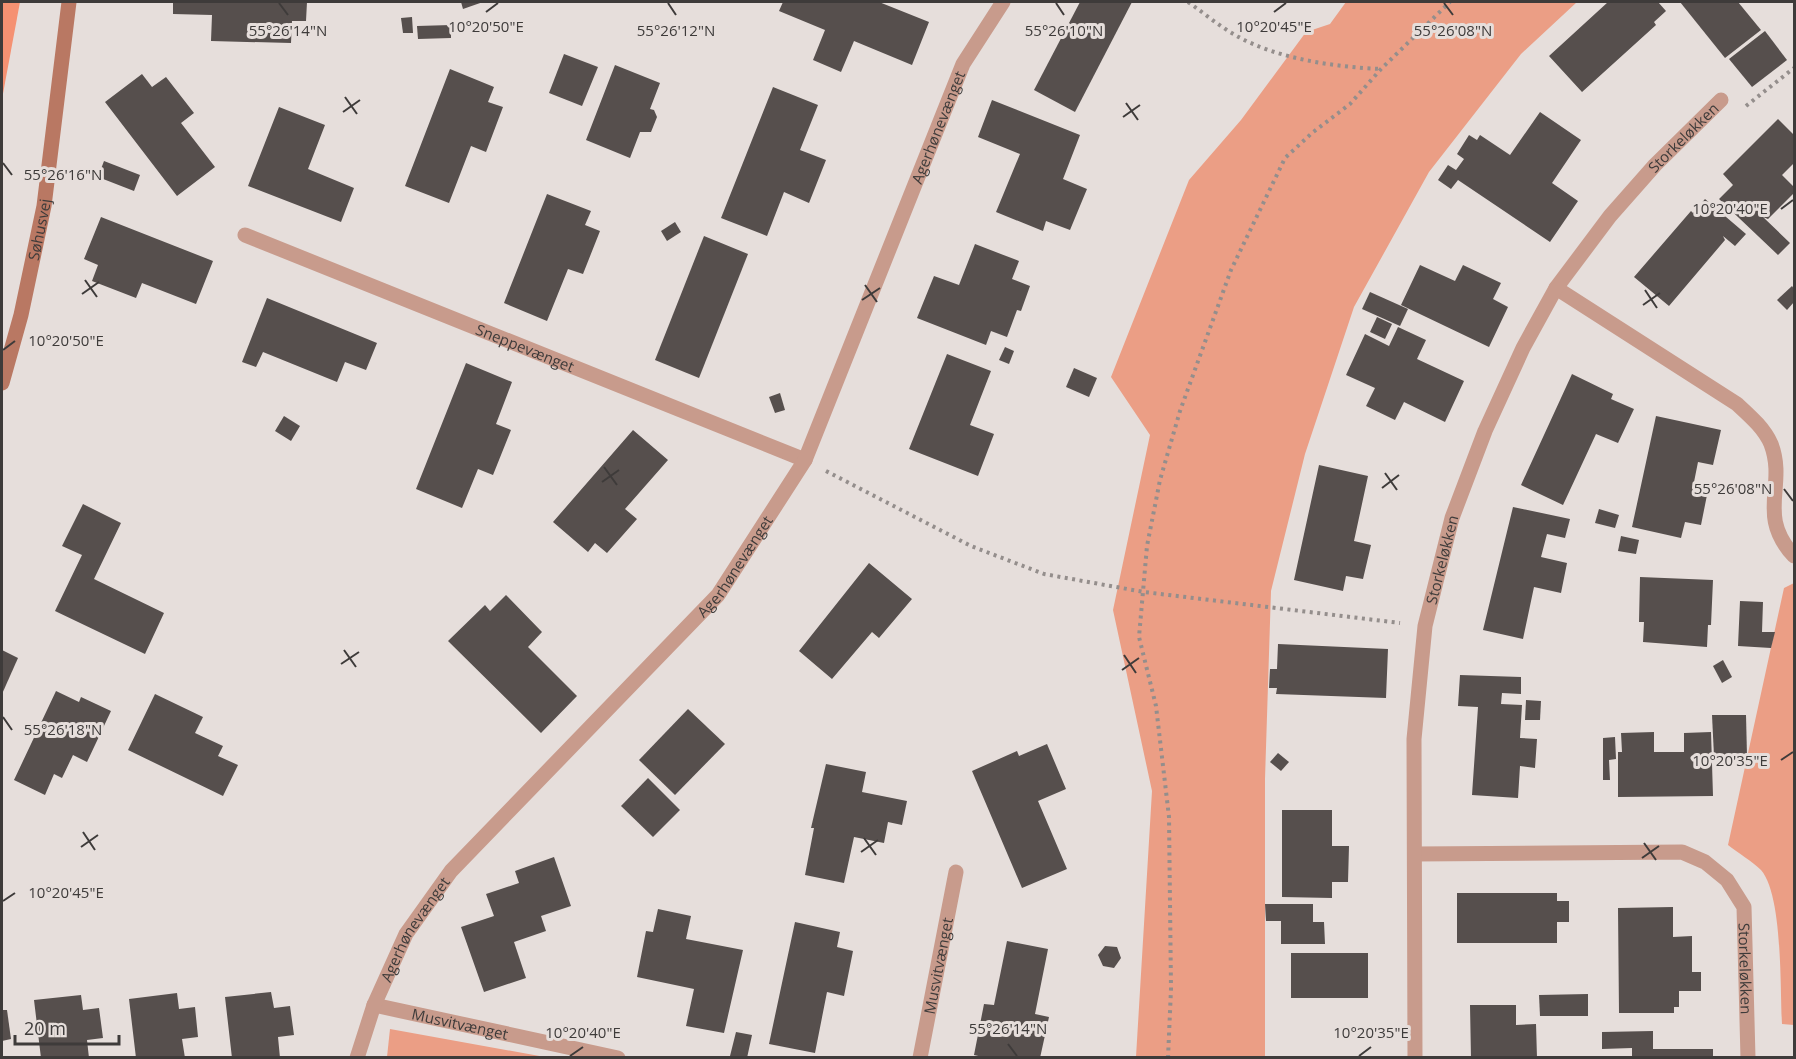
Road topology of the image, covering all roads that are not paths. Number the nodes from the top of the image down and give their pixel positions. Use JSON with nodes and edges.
{"nodes":[{"id":1,"x":69,"y":2,"type":"edge"},
{"id":2,"x":1003,"y":2,"type":"edge"},
{"id":3,"x":1721,"y":100,"type":"road end"},
{"id":4,"x":245,"y":235,"type":"dead end"},
{"id":5,"x":1556,"y":288,"type":"junction"},
{"id":6,"x":2,"y":383,"type":"edge"},
{"id":7,"x":805,"y":460,"type":"junction"},
{"id":8,"x":1794,"y":556,"type":"edge"},
{"id":9,"x":1415,"y":854,"type":"junction"},
{"id":10,"x":956,"y":872,"type":"dead end"},
{"id":11,"x":374,"y":1005,"type":"junction"},
{"id":12,"x":357,"y":1058,"type":"edge"},
{"id":13,"x":618,"y":1058,"type":"edge"},
{"id":14,"x":921,"y":1058,"type":"edge"},
{"id":15,"x":1415,"y":1058,"type":"edge"},
{"id":16,"x":1748,"y":1058,"type":"edge"}],
"edges":[{"from":1,"to":6,"type":"street","name":"Søhusvej"},
{"from":2,"to":7,"type":"street","name":"Agerhønevænget"},
{"from":3,"to":5,"type":"street","name":"Storkeløkken"},
{"from":4,"to":7,"type":"street","name":"Sneppevænget"},
{"from":5,"to":8,"type":"street"},
{"from":5,"to":9,"type":"street","name":"Storkeløkken"},
{"from":7,"to":11,"type":"street","name":"Agerhønevænget"},
{"from":9,"to":15,"type":"street","name":"Storkeløkken"},
{"from":9,"to":16,"type":"street","name":"Storkeløkken"},
{"from":10,"to":14,"type":"street","name":"Musvitvænget"},
{"from":11,"to":12,"type":"street","name":"Agerhønevænget"},
{"from":11,"to":13,"type":"street","name":"Musvitvænget"}]}
